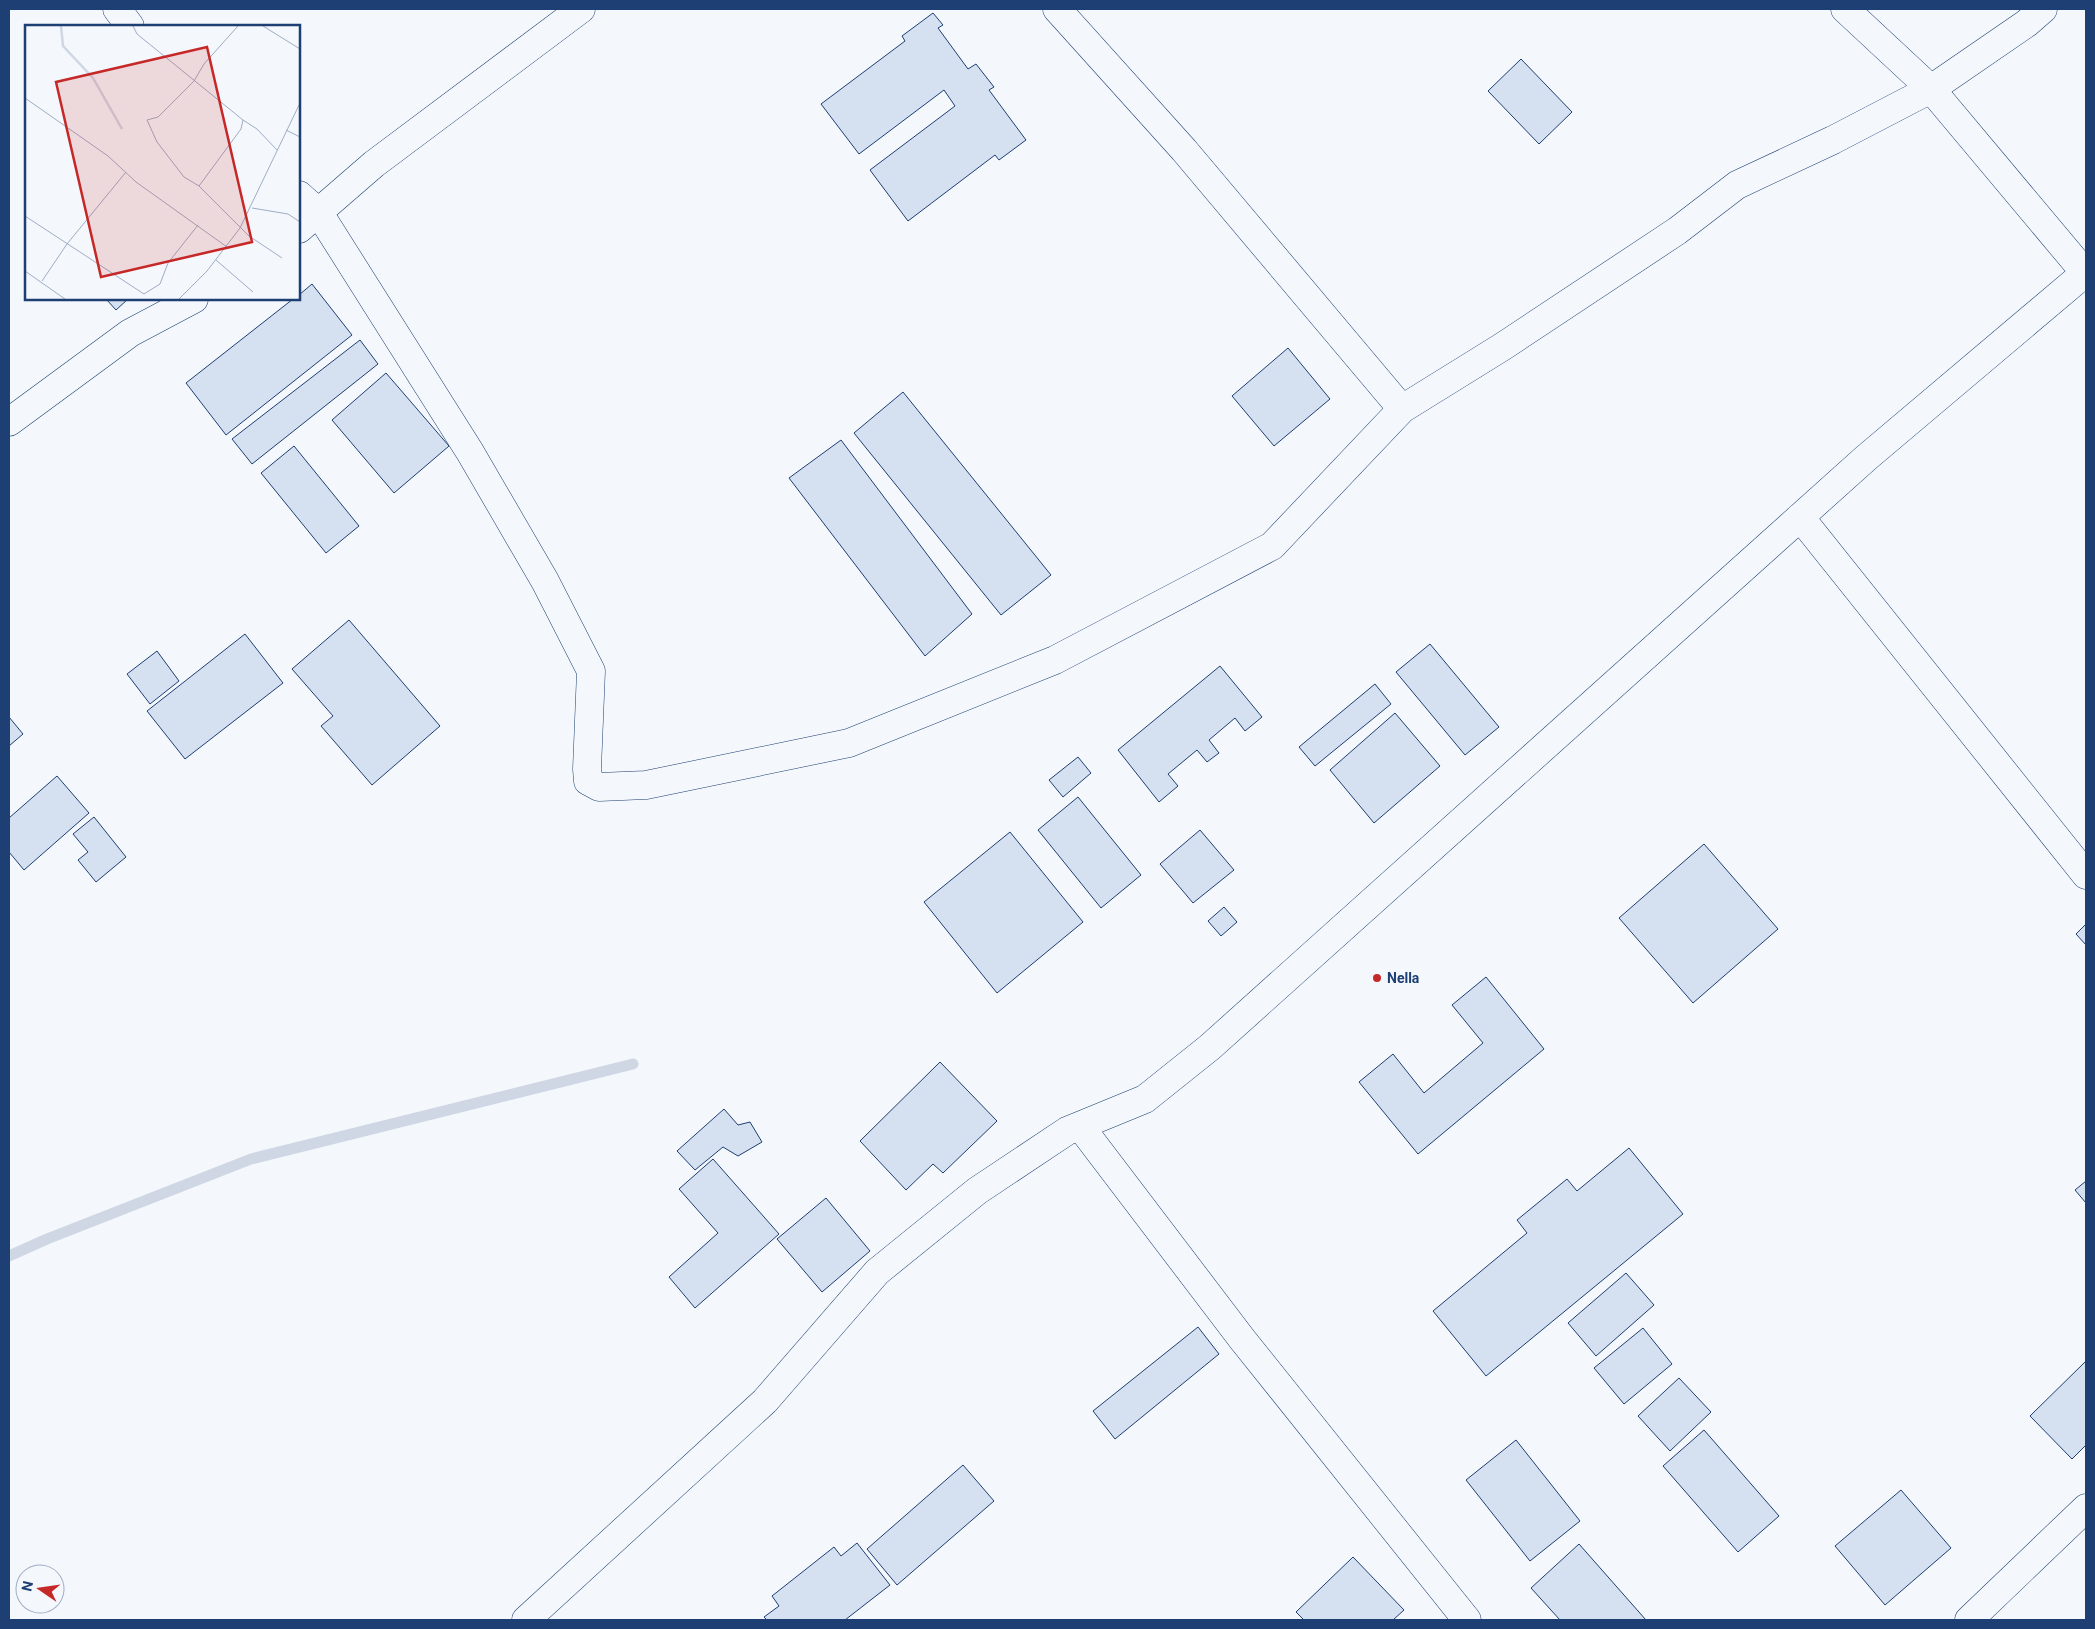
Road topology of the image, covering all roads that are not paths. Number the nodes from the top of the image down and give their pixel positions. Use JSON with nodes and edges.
{"nodes":[{"id":1,"x":118,"y":9,"type":"edge"},
{"id":2,"x":581,"y":9,"type":"edge"},
{"id":3,"x":1057,"y":9,"type":"edge"},
{"id":4,"x":1845,"y":9,"type":"edge"},
{"id":5,"x":2043,"y":9,"type":"edge"},
{"id":6,"x":129,"y":25,"type":"edge"},
{"id":7,"x":1930,"y":89,"type":"junction"},
{"id":8,"x":300,"y":198,"type":"edge"},
{"id":9,"x":309,"y":221,"type":"edge"},
{"id":10,"x":2086,"y":273,"type":"edge"},
{"id":11,"x":192,"y":300,"type":"edge"},
{"id":12,"x":1402,"y":409,"type":"junction"},
{"id":13,"x":9,"y":422,"type":"edge"},
{"id":14,"x":1800,"y":517,"type":"junction"},
{"id":15,"x":2086,"y":875,"type":"edge"},
{"id":16,"x":1080,"y":1126,"type":"junction"},
{"id":17,"x":2086,"y":1508,"type":"edge"},
{"id":18,"x":526,"y":1620,"type":"edge"},
{"id":19,"x":1467,"y":1620,"type":"edge"},
{"id":20,"x":1969,"y":1620,"type":"edge"}],
"edges":[{"from":1,"to":6,"type":"street"},
{"from":2,"to":9,"type":"street"},
{"from":3,"to":12,"type":"street"},
{"from":4,"to":7,"type":"street"},
{"from":5,"to":7,"type":"street"},
{"from":7,"to":10,"type":"street"},
{"from":7,"to":12,"type":"street"},
{"from":8,"to":9,"type":"street"},
{"from":9,"to":12,"type":"street"},
{"from":10,"to":14,"type":"street"},
{"from":11,"to":13,"type":"street"},
{"from":14,"to":15,"type":"street"},
{"from":14,"to":16,"type":"street"},
{"from":16,"to":18,"type":"street"},
{"from":16,"to":19,"type":"street"},
{"from":17,"to":20,"type":"street"}]}
